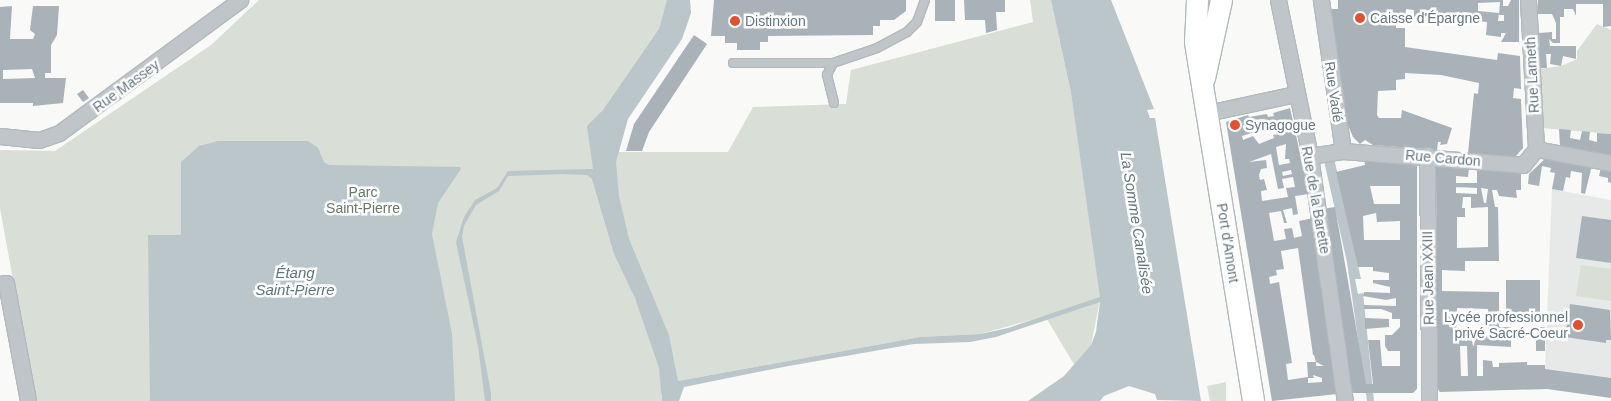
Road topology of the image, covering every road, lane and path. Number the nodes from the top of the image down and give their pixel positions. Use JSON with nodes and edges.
{"nodes":[{"id":1,"x":240,"y":0,"type":"edge"},
{"id":2,"x":925,"y":0,"type":"edge"},
{"id":3,"x":1198,"y":0,"type":"edge"},
{"id":4,"x":1221,"y":0,"type":"edge"},
{"id":5,"x":1278,"y":0,"type":"edge"},
{"id":6,"x":1321,"y":0,"type":"edge"},
{"id":7,"x":1528,"y":0,"type":"edge"},
{"id":8,"x":733,"y":63,"type":"dead end"},
{"id":9,"x":833,"y":63,"type":"junction"},
{"id":10,"x":1202,"y":84,"type":"junction"},
{"id":11,"x":1296,"y":94,"type":"junction"},
{"id":12,"x":834,"y":103,"type":"dead end"},
{"id":13,"x":1207,"y":113,"type":"junction"},
{"id":14,"x":0,"y":136,"type":"edge"},
{"id":15,"x":1536,"y":149,"type":"junction"},
{"id":16,"x":1343,"y":151,"type":"junction"},
{"id":17,"x":1427,"y":155,"type":"junction"},
{"id":18,"x":1310,"y":156,"type":"junction"},
{"id":19,"x":1611,"y":163,"type":"edge"},
{"id":20,"x":0,"y":284,"type":"edge"},
{"id":21,"x":28,"y":401,"type":"edge"},
{"id":22,"x":1253,"y":401,"type":"edge"},
{"id":23,"x":1345,"y":401,"type":"edge"},
{"id":24,"x":1429,"y":401,"type":"edge"}],
"edges":[{"from":1,"to":14,"type":"street","name":"Rue Massey"},
{"from":2,"to":9,"type":"lane"},
{"from":3,"to":10,"type":"main road","name":"Port d'Amont"},
{"from":4,"to":10,"type":"main road","name":"Port d'Amont"},
{"from":5,"to":11,"type":"street","name":"Rue de la Barette"},
{"from":6,"to":16,"type":"street","name":"Rue Vadé"},
{"from":7,"to":15,"type":"street","name":"Rue Lameth"},
{"from":8,"to":9,"type":"lane"},
{"from":9,"to":12,"type":"lane"},
{"from":10,"to":13,"type":"main road","name":"Port d'Amont"},
{"from":11,"to":13,"type":"street"},
{"from":11,"to":18,"type":"street","name":"Rue de la Barette"},
{"from":13,"to":22,"type":"main road","name":"Port d'Amont"},
{"from":15,"to":17,"type":"street","name":"Rue Cardon"},
{"from":15,"to":19,"type":"street"},
{"from":16,"to":17,"type":"street","name":"Rue Cardon"},
{"from":16,"to":18,"type":"street"},
{"from":17,"to":24,"type":"street","name":"Rue Jean XXIII"},
{"from":18,"to":23,"type":"street","name":"Rue de la Barette"},
{"from":20,"to":21,"type":"street"}]}
